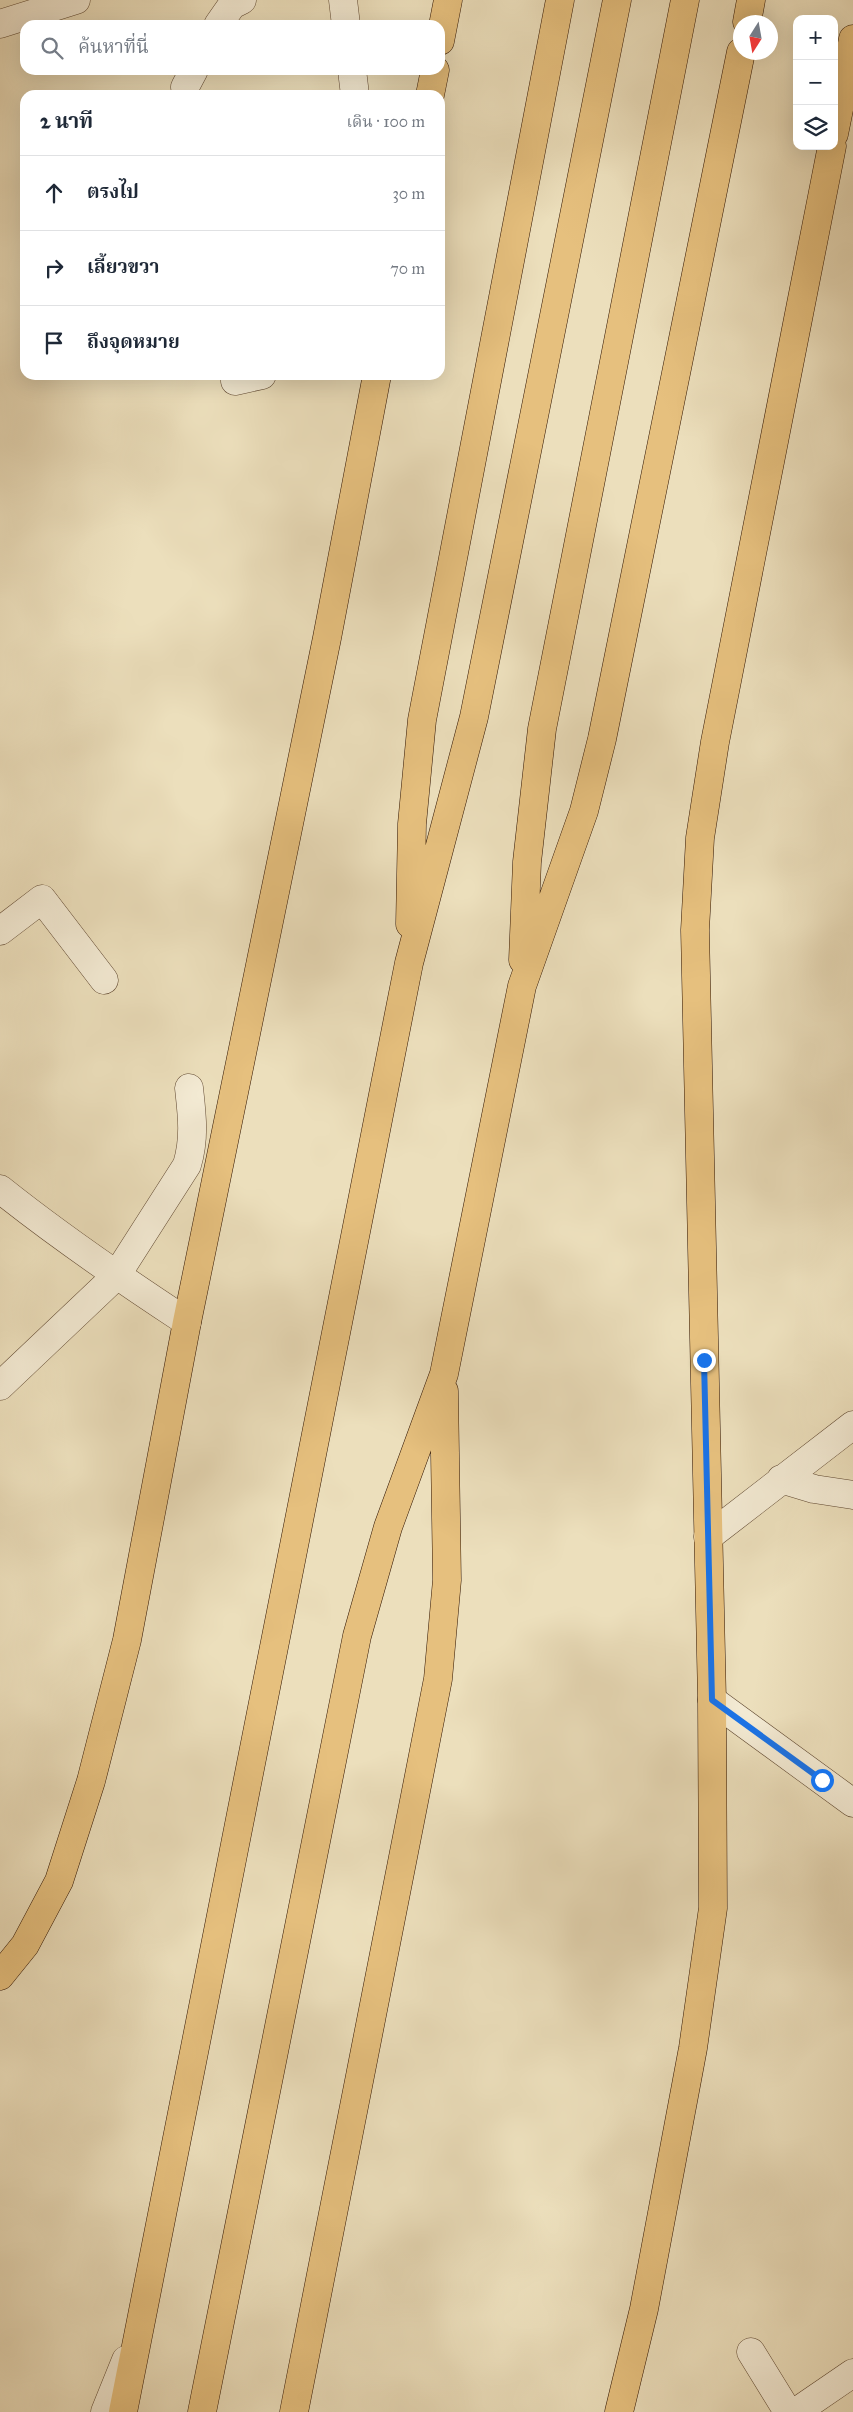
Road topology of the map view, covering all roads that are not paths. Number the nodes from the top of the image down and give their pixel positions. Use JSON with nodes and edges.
{"nodes":[{"id":1,"x":76,"y":0,"type":"edge"},
{"id":2,"x":242,"y":0,"type":"edge"},
{"id":3,"x":343,"y":0,"type":"edge"},
{"id":4,"x":448,"y":0,"type":"edge"},
{"id":5,"x":560,"y":0,"type":"edge"},
{"id":6,"x":617,"y":0,"type":"edge"},
{"id":7,"x":685,"y":0,"type":"edge"},
{"id":8,"x":751,"y":0,"type":"edge"},
{"id":9,"x":748,"y":15,"type":"edge"},
{"id":10,"x":222,"y":20,"type":"edge"},
{"id":11,"x":345,"y":20,"type":"edge"},
{"id":12,"x":444,"y":20,"type":"edge"},
{"id":13,"x":0,"y":24,"type":"edge"},
{"id":14,"x":853,"y":39,"type":"edge"},
{"id":15,"x":738,"y":60,"type":"edge"},
{"id":16,"x":353,"y":75,"type":"edge"},
{"id":17,"x":434,"y":75,"type":"edge"},
{"id":18,"x":354,"y":90,"type":"edge"},
{"id":19,"x":431,"y":90,"type":"edge"},
{"id":20,"x":838,"y":114,"type":"edge"},
{"id":21,"x":831,"y":150,"type":"edge"},
{"id":22,"x":240,"y":380,"type":"edge"},
{"id":23,"x":376,"y":380,"type":"edge"},
{"id":24,"x":235,"y":381,"type":"dead end"},
{"id":25,"x":0,"y":931,"type":"edge"},
{"id":26,"x":409,"y":963,"type":"junction"},
{"id":27,"x":104,"y":980,"type":"dead end"},
{"id":28,"x":522,"y":986,"type":"junction"},
{"id":29,"x":189,"y":1088,"type":"dead end"},
{"id":30,"x":0,"y":1189,"type":"edge"},
{"id":31,"x":116,"y":1276,"type":"junction"},
{"id":32,"x":187,"y":1322,"type":"junction"},
{"id":33,"x":444,"y":1374,"type":"junction"},
{"id":34,"x":0,"y":1386,"type":"edge"},
{"id":35,"x":853,"y":1425,"type":"edge"},
{"id":36,"x":781,"y":1479,"type":"junction"},
{"id":37,"x":853,"y":1495,"type":"edge"},
{"id":38,"x":708,"y":1537,"type":"junction"},
{"id":39,"x":712,"y":1700,"type":"junction"},
{"id":40,"x":853,"y":1803,"type":"edge"},
{"id":41,"x":0,"y":1976,"type":"edge"},
{"id":42,"x":140,"y":2326,"type":"junction"},
{"id":43,"x":751,"y":2352,"type":"dead end"},
{"id":44,"x":853,"y":2373,"type":"edge"},
{"id":45,"x":106,"y":2412,"type":"edge"},
{"id":46,"x":123,"y":2412,"type":"edge"},
{"id":47,"x":202,"y":2412,"type":"edge"},
{"id":48,"x":294,"y":2412,"type":"edge"},
{"id":49,"x":619,"y":2412,"type":"edge"},
{"id":50,"x":788,"y":2412,"type":"edge"},
{"id":51,"x":796,"y":2412,"type":"edge"}],
"edges":[{"from":1,"to":13,"type":"street"},
{"from":2,"to":10,"type":"street"},
{"from":3,"to":11,"type":"street"},
{"from":4,"to":12,"type":"main road"},
{"from":5,"to":26,"type":"main road"},
{"from":6,"to":26,"type":"main road"},
{"from":7,"to":28,"type":"main road"},
{"from":8,"to":9,"type":"main road"},
{"from":14,"to":20,"type":"main road"},
{"from":15,"to":28,"type":"main road"},
{"from":16,"to":18,"type":"street"},
{"from":17,"to":19,"type":"main road"},
{"from":21,"to":38,"type":"main road"},
{"from":22,"to":24,"type":"street"},
{"from":23,"to":32,"type":"main road"},
{"from":25,"to":27,"type":"street"},
{"from":26,"to":42,"type":"main road"},
{"from":28,"to":33,"type":"main road"},
{"from":29,"to":31,"type":"street"},
{"from":30,"to":31,"type":"street"},
{"from":31,"to":32,"type":"street"},
{"from":31,"to":34,"type":"street"},
{"from":32,"to":41,"type":"main road"},
{"from":33,"to":47,"type":"main road"},
{"from":33,"to":48,"type":"main road"},
{"from":35,"to":36,"type":"street"},
{"from":36,"to":37,"type":"street"},
{"from":36,"to":38,"type":"street"},
{"from":38,"to":39,"type":"main road"},
{"from":39,"to":40,"type":"street"},
{"from":39,"to":49,"type":"main road"},
{"from":42,"to":45,"type":"street"},
{"from":42,"to":46,"type":"main road"},
{"from":43,"to":50,"type":"street"},
{"from":44,"to":51,"type":"street"}]}
